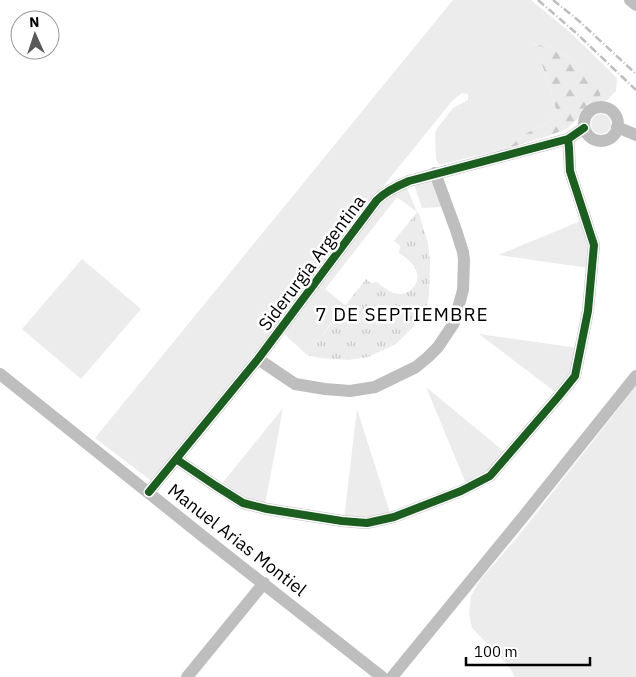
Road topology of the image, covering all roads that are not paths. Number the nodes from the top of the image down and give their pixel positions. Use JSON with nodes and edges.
{"nodes":[{"id":1,"x":630,"y":0,"type":"edge"},
{"id":2,"x":636,"y":5,"type":"edge"},
{"id":3,"x":584,"y":128,"type":"junction"},
{"id":4,"x":617,"y":128,"type":"junction"},
{"id":5,"x":636,"y":135,"type":"edge"},
{"id":6,"x":568,"y":139,"type":"junction"},
{"id":7,"x":435,"y":173,"type":"junction"},
{"id":8,"x":258,"y":359,"type":"junction"},
{"id":9,"x":0,"y":374,"type":"edge"},
{"id":10,"x":636,"y":376,"type":"edge"},
{"id":11,"x":176,"y":459,"type":"junction"},
{"id":12,"x":149,"y":492,"type":"junction"},
{"id":13,"x":264,"y":583,"type":"junction"},
{"id":14,"x":187,"y":677,"type":"edge"},
{"id":15,"x":382,"y":677,"type":"edge"},
{"id":16,"x":392,"y":677,"type":"edge"}],
"edges":[{"from":1,"to":2,"type":"street"},
{"from":3,"to":4,"type":"street"},
{"from":3,"to":4,"type":"street","name":"Siderurgia Argentina"},
{"from":3,"to":6,"type":"street","name":"Siderurgia Argentina"},
{"from":4,"to":5,"type":"street"},
{"from":6,"to":7,"type":"street","name":"Siderurgia Argentina"},
{"from":6,"to":11,"type":"street"},
{"from":7,"to":8,"type":"street","name":"Siderurgia Argentina"},
{"from":7,"to":8,"type":"street"},
{"from":8,"to":11,"type":"street","name":"Siderurgia Argentina"},
{"from":9,"to":12,"type":"street","name":"Manuel Arias Montiel"},
{"from":10,"to":16,"type":"street"},
{"from":11,"to":12,"type":"street","name":"Siderurgia Argentina"},
{"from":12,"to":13,"type":"street","name":"Manuel Arias Montiel"},
{"from":13,"to":14,"type":"street"},
{"from":13,"to":15,"type":"street","name":"Manuel Arias Montiel"}]}
